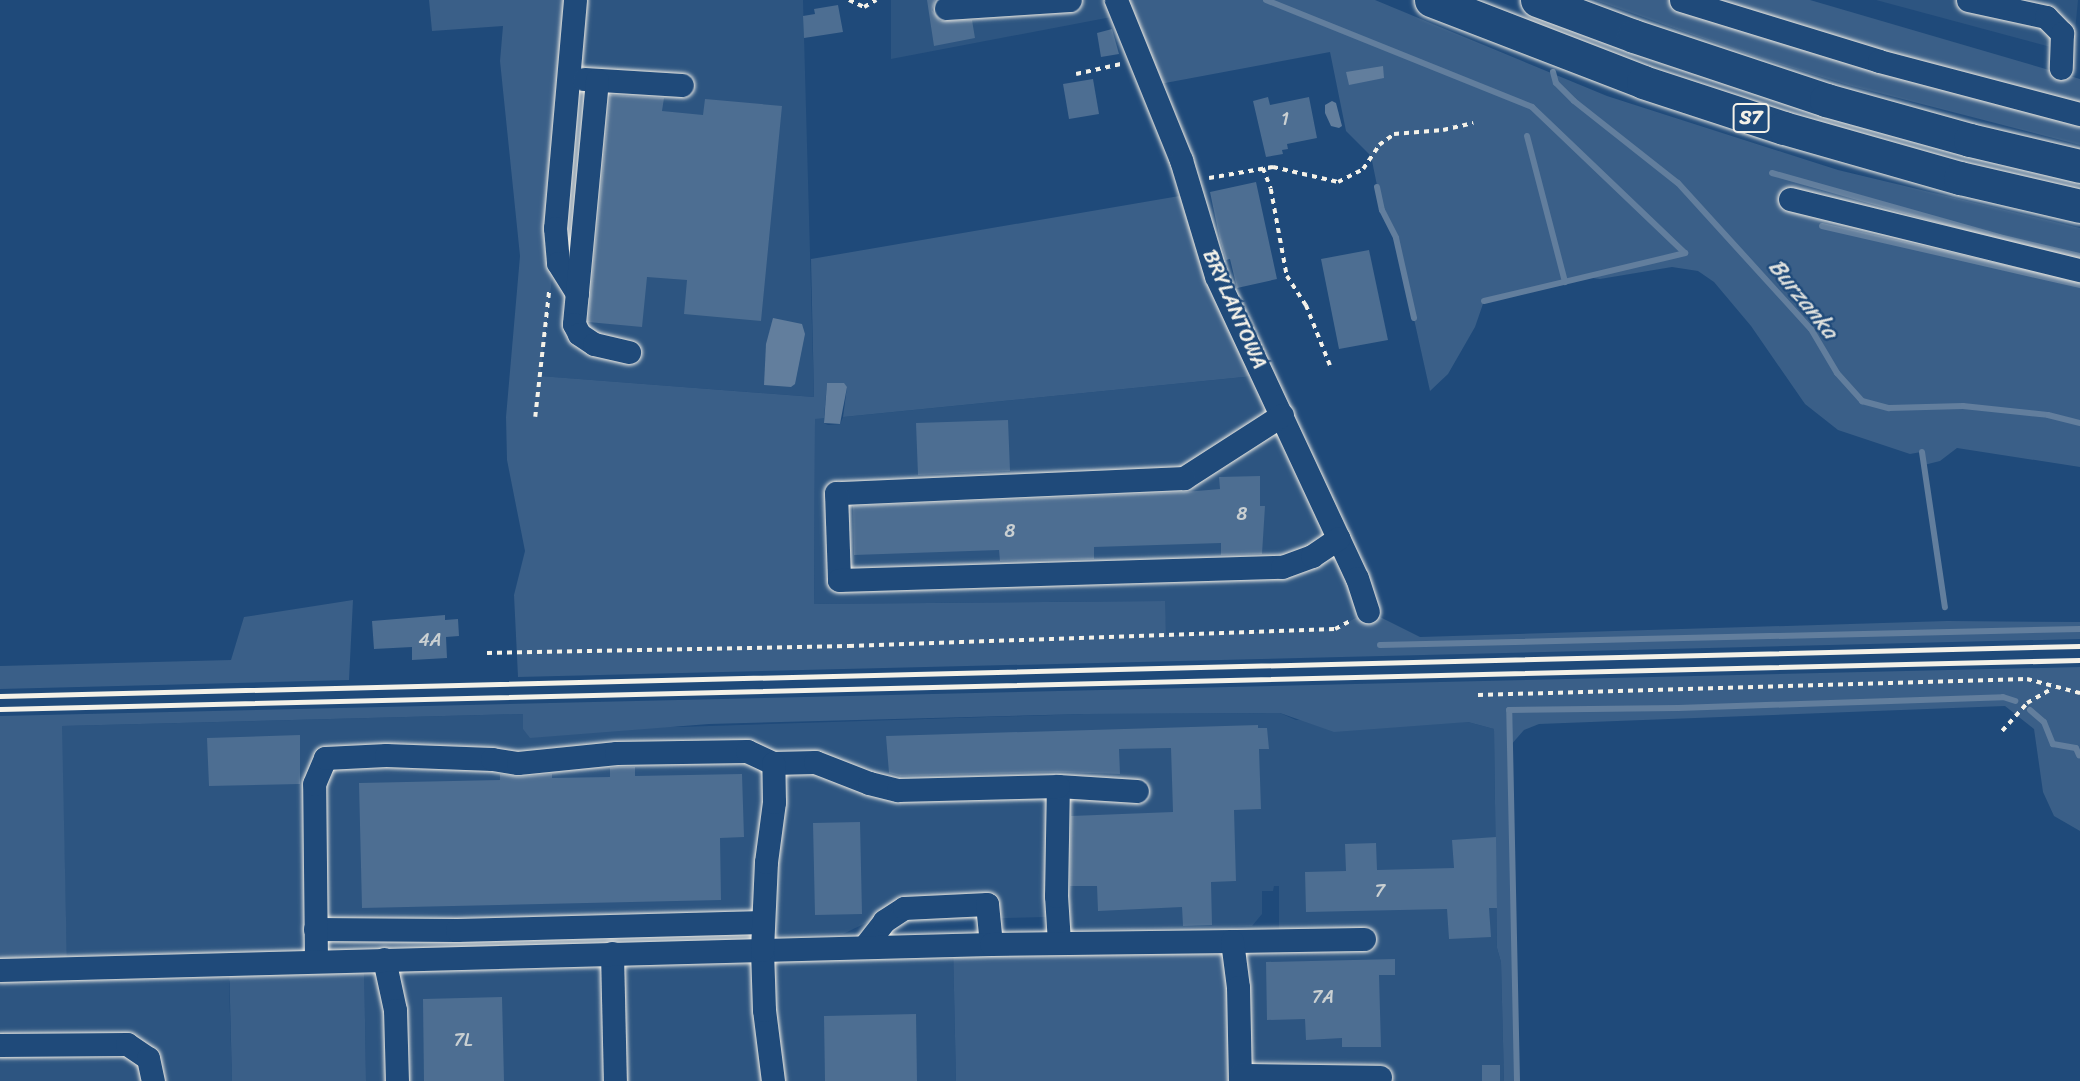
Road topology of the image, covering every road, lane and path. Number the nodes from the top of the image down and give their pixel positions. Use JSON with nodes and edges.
{"nodes":[{"id":1,"x":575,"y":0,"type":"edge"},
{"id":2,"x":849,"y":0,"type":"edge"},
{"id":3,"x":876,"y":0,"type":"edge"},
{"id":4,"x":1070,"y":0,"type":"edge"},
{"id":5,"x":1116,"y":0,"type":"edge"},
{"id":6,"x":1431,"y":0,"type":"edge"},
{"id":7,"x":1537,"y":0,"type":"edge"},
{"id":8,"x":1968,"y":0,"type":"edge"},
{"id":9,"x":1694,"y":2,"type":"edge"},
{"id":10,"x":946,"y":8,"type":"dead end"},
{"id":11,"x":1140,"y":57,"type":"junction"},
{"id":12,"x":2061,"y":68,"type":"dead end"},
{"id":13,"x":1076,"y":74,"type":"dead end"},
{"id":14,"x":567,"y":78,"type":"junction"},
{"id":15,"x":597,"y":80,"type":"junction"},
{"id":16,"x":682,"y":85,"type":"dead end"},
{"id":17,"x":2080,"y":114,"type":"edge"},
{"id":18,"x":1473,"y":123,"type":"dead end"},
{"id":19,"x":2080,"y":166,"type":"edge"},
{"id":20,"x":1263,"y":168,"type":"junction"},
{"id":21,"x":1188,"y":182,"type":"junction"},
{"id":22,"x":1790,"y":199,"type":"dead end"},
{"id":23,"x":2080,"y":206,"type":"edge"},
{"id":24,"x":2080,"y":270,"type":"edge"},
{"id":25,"x":549,"y":289,"type":"dead end"},
{"id":26,"x":576,"y":294,"type":"junction"},
{"id":27,"x":629,"y":352,"type":"dead end"},
{"id":28,"x":1330,"y":365,"type":"dead end"},
{"id":29,"x":1282,"y":415,"type":"junction"},
{"id":30,"x":535,"y":417,"type":"dead end"},
{"id":31,"x":1339,"y":538,"type":"junction"},
{"id":32,"x":1368,"y":611,"type":"joint"},
{"id":33,"x":486,"y":653,"type":"dead end"},
{"id":34,"x":2053,"y":688,"type":"junction"},
{"id":35,"x":2080,"y":693,"type":"edge"},
{"id":36,"x":1478,"y":695,"type":"dead end"},
{"id":37,"x":2002,"y":731,"type":"dead end"},
{"id":38,"x":773,"y":763,"type":"junction"},
{"id":39,"x":1058,"y":786,"type":"junction"},
{"id":40,"x":1137,"y":791,"type":"dead end"},
{"id":41,"x":763,"y":922,"type":"junction"},
{"id":42,"x":316,"y":929,"type":"junction"},
{"id":43,"x":1364,"y":939,"type":"dead end"},
{"id":44,"x":1232,"y":941,"type":"junction"},
{"id":45,"x":1059,"y":942,"type":"junction"},
{"id":46,"x":991,"y":944,"type":"junction"},
{"id":47,"x":864,"y":947,"type":"junction"},
{"id":48,"x":762,"y":950,"type":"junction"},
{"id":49,"x":612,"y":953,"type":"junction"},
{"id":50,"x":384,"y":958,"type":"junction"},
{"id":51,"x":316,"y":961,"type":"junction"},
{"id":52,"x":0,"y":970,"type":"edge"},
{"id":53,"x":0,"y":1045,"type":"edge"},
{"id":54,"x":1380,"y":1077,"type":"dead end"},
{"id":55,"x":1240,"y":1078,"type":"edge"},
{"id":56,"x":153,"y":1081,"type":"edge"},
{"id":57,"x":397,"y":1081,"type":"edge"},
{"id":58,"x":615,"y":1081,"type":"edge"},
{"id":59,"x":773,"y":1081,"type":"edge"}],
"edges":[{"from":1,"to":14,"type":"street"},
{"from":2,"to":3,"type":"path"},
{"from":4,"to":10,"type":"street"},
{"from":5,"to":11,"type":"street","name":"BRYLANTOWA"},
{"from":6,"to":23,"type":"highway","number":"S7"},
{"from":7,"to":19,"type":"highway","number":"S7"},
{"from":8,"to":12,"type":"street"},
{"from":9,"to":17,"type":"street"},
{"from":11,"to":13,"type":"path"},
{"from":11,"to":21,"type":"street","name":"BRYLANTOWA"},
{"from":14,"to":15,"type":"street"},
{"from":14,"to":26,"type":"street"},
{"from":15,"to":16,"type":"street"},
{"from":15,"to":26,"type":"street"},
{"from":18,"to":20,"type":"path"},
{"from":20,"to":21,"type":"path"},
{"from":20,"to":28,"type":"path"},
{"from":21,"to":29,"type":"street","name":"BRYLANTOWA"},
{"from":22,"to":24,"type":"street"},
{"from":25,"to":30,"type":"path"},
{"from":26,"to":27,"type":"street"},
{"from":29,"to":31,"type":"street","name":"BRYLANTOWA"},
{"from":29,"to":31,"type":"street"},
{"from":31,"to":32,"type":"street","name":"BRYLANTOWA"},
{"from":32,"to":33,"type":"path"},
{"from":34,"to":35,"type":"path"},
{"from":34,"to":36,"type":"path"},
{"from":34,"to":37,"type":"path"},
{"from":38,"to":39,"type":"street"},
{"from":38,"to":41,"type":"street"},
{"from":38,"to":42,"type":"street"},
{"from":39,"to":40,"type":"street"},
{"from":39,"to":45,"type":"street"},
{"from":41,"to":42,"type":"street"},
{"from":41,"to":48,"type":"street"},
{"from":42,"to":51,"type":"street"},
{"from":43,"to":44,"type":"street"},
{"from":44,"to":45,"type":"street"},
{"from":44,"to":55,"type":"street"},
{"from":45,"to":46,"type":"street"},
{"from":46,"to":47,"type":"street"},
{"from":46,"to":47,"type":"street"},
{"from":47,"to":48,"type":"street"},
{"from":48,"to":49,"type":"street"},
{"from":48,"to":59,"type":"street"},
{"from":49,"to":50,"type":"street"},
{"from":49,"to":58,"type":"street"},
{"from":50,"to":51,"type":"street"},
{"from":50,"to":57,"type":"street"},
{"from":51,"to":52,"type":"street"},
{"from":53,"to":56,"type":"street"},
{"from":54,"to":55,"type":"street"}]}
